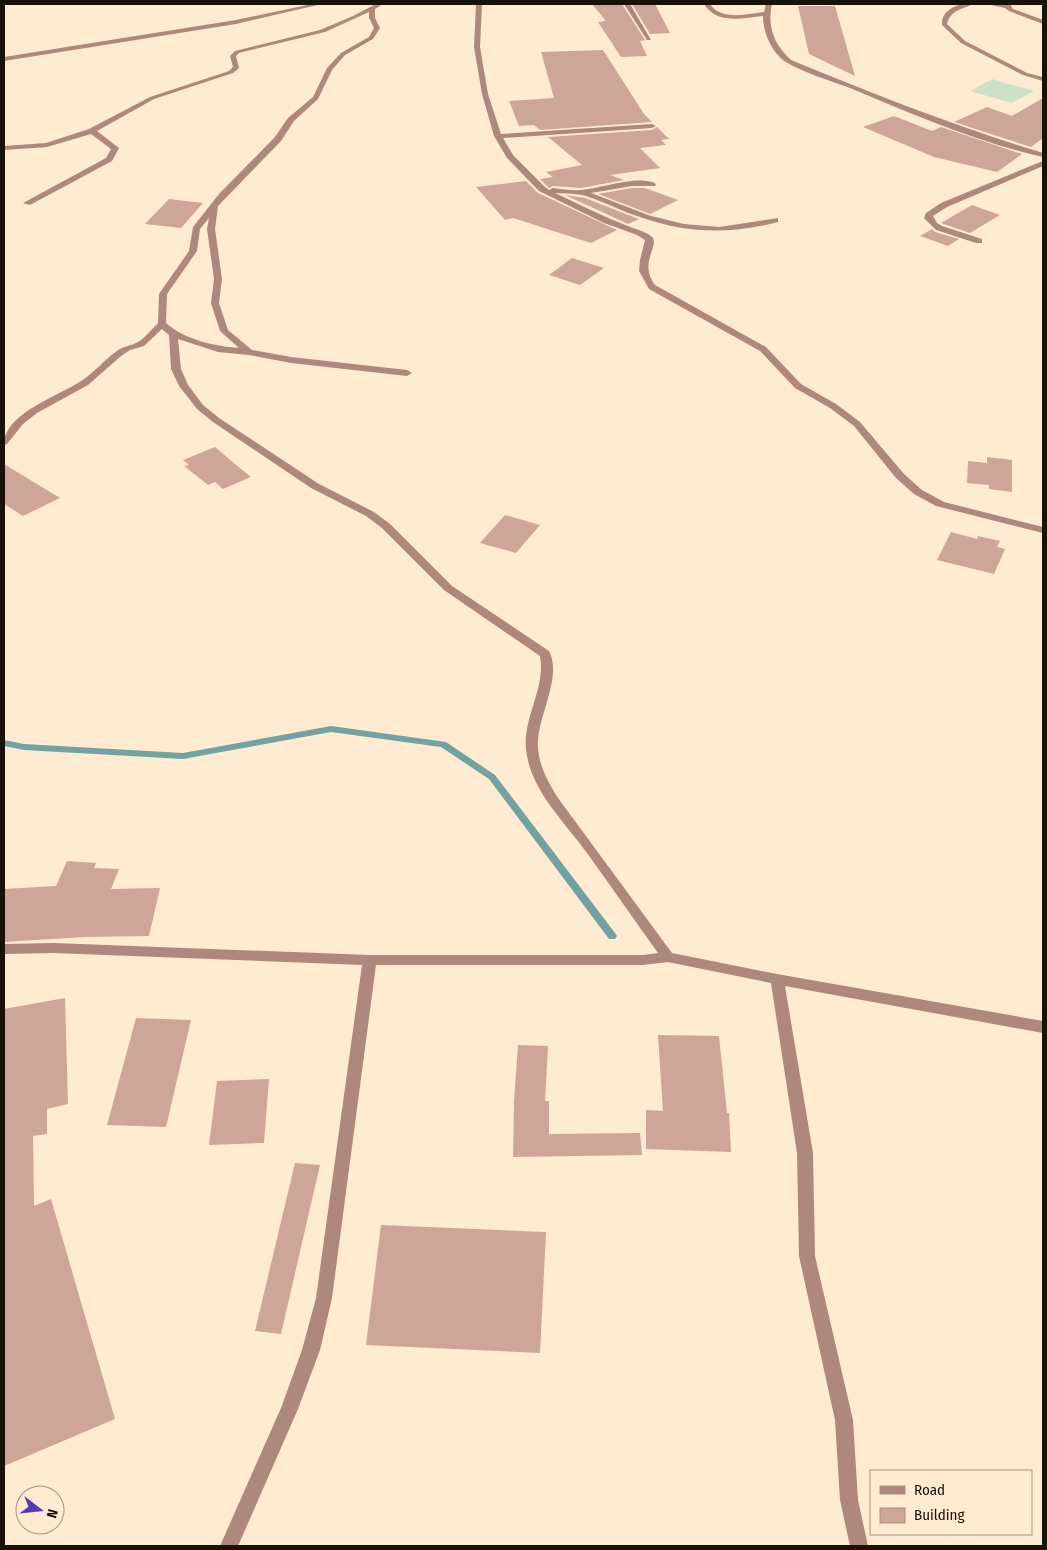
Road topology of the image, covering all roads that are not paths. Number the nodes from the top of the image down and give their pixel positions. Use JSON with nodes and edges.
{"nodes":[{"id":1,"x":319,"y":4,"type":"edge"},
{"id":2,"x":479,"y":4,"type":"edge"},
{"id":3,"x":627,"y":4,"type":"edge"},
{"id":4,"x":707,"y":4,"type":"edge"},
{"id":5,"x":769,"y":4,"type":"edge"},
{"id":6,"x":970,"y":4,"type":"edge"},
{"id":7,"x":990,"y":4,"type":"edge"},
{"id":8,"x":1007,"y":5,"type":"edge"},
{"id":9,"x":376,"y":6,"type":"edge"},
{"id":10,"x":765,"y":14,"type":"junction"},
{"id":11,"x":1043,"y":22,"type":"edge"},
{"id":12,"x":648,"y":39,"type":"dead end"},
{"id":13,"x":4,"y":59,"type":"edge"},
{"id":14,"x":1043,"y":80,"type":"edge"},
{"id":15,"x":652,"y":126,"type":"dead end"},
{"id":16,"x":92,"y":131,"type":"junction"},
{"id":17,"x":498,"y":136,"type":"junction"},
{"id":18,"x":4,"y":148,"type":"edge"},
{"id":19,"x":1043,"y":155,"type":"edge"},
{"id":20,"x":1043,"y":163,"type":"edge"},
{"id":21,"x":652,"y":184,"type":"dead end"},
{"id":22,"x":542,"y":189,"type":"junction"},
{"id":23,"x":581,"y":192,"type":"junction"},
{"id":24,"x":28,"y":203,"type":"dead end"},
{"id":25,"x":216,"y":205,"type":"junction"},
{"id":26,"x":775,"y":220,"type":"dead end"},
{"id":27,"x":979,"y":241,"type":"dead end"},
{"id":28,"x":162,"y":324,"type":"junction"},
{"id":29,"x":173,"y":334,"type":"junction"},
{"id":30,"x":249,"y":352,"type":"junction"},
{"id":31,"x":407,"y":373,"type":"dead end"},
{"id":32,"x":4,"y":442,"type":"edge"},
{"id":33,"x":1043,"y":530,"type":"edge"},
{"id":34,"x":4,"y":949,"type":"edge"},
{"id":35,"x":668,"y":957,"type":"junction"},
{"id":36,"x":370,"y":960,"type":"junction"},
{"id":37,"x":777,"y":979,"type":"junction"},
{"id":38,"x":1043,"y":1027,"type":"edge"},
{"id":39,"x":229,"y":1546,"type":"edge"},
{"id":40,"x":859,"y":1546,"type":"edge"}],
"edges":[{"from":1,"to":13,"type":"street"},
{"from":2,"to":17,"type":"street"},
{"from":3,"to":12,"type":"street"},
{"from":4,"to":10,"type":"street"},
{"from":5,"to":10,"type":"street"},
{"from":6,"to":14,"type":"street"},
{"from":7,"to":8,"type":"street"},
{"from":8,"to":11,"type":"street"},
{"from":9,"to":16,"type":"street"},
{"from":9,"to":25,"type":"street"},
{"from":10,"to":19,"type":"street"},
{"from":15,"to":17,"type":"street"},
{"from":16,"to":18,"type":"street"},
{"from":16,"to":24,"type":"street"},
{"from":17,"to":22,"type":"street"},
{"from":20,"to":27,"type":"street"},
{"from":21,"to":23,"type":"street"},
{"from":22,"to":23,"type":"street"},
{"from":22,"to":33,"type":"street"},
{"from":23,"to":26,"type":"street"},
{"from":25,"to":28,"type":"street"},
{"from":25,"to":30,"type":"street"},
{"from":28,"to":29,"type":"street"},
{"from":28,"to":32,"type":"street"},
{"from":29,"to":30,"type":"street"},
{"from":29,"to":35,"type":"street"},
{"from":30,"to":31,"type":"street"},
{"from":34,"to":36,"type":"street"},
{"from":35,"to":36,"type":"street"},
{"from":35,"to":37,"type":"street"},
{"from":36,"to":39,"type":"street"},
{"from":37,"to":38,"type":"street"},
{"from":37,"to":40,"type":"street"}]}
